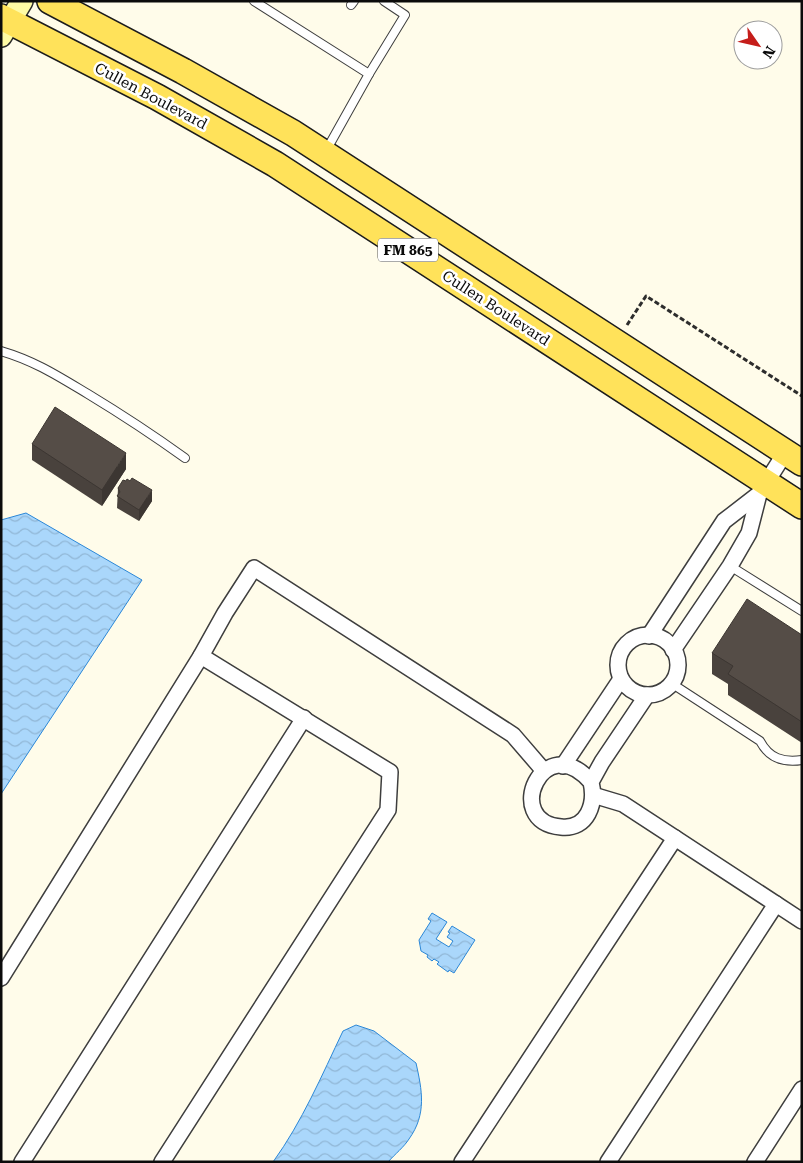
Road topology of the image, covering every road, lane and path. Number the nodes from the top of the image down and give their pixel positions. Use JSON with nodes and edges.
{"nodes":[{"id":1,"x":50,"y":1,"type":"edge"},
{"id":2,"x":254,"y":1,"type":"edge"},
{"id":3,"x":384,"y":1,"type":"edge"},
{"id":4,"x":280,"y":7,"type":"dead end"},
{"id":5,"x":274,"y":14,"type":"junction"},
{"id":6,"x":9,"y":19,"type":"edge"},
{"id":7,"x":302,"y":20,"type":"dead end"},
{"id":8,"x":298,"y":29,"type":"junction"},
{"id":9,"x":369,"y":74,"type":"junction"},
{"id":10,"x":324,"y":154,"type":"junction"},
{"id":11,"x":616,"y":342,"type":"junction"},
{"id":12,"x":1,"y":351,"type":"edge"},
{"id":13,"x":802,"y":396,"type":"edge"},
{"id":14,"x":185,"y":458,"type":"dead end"},
{"id":15,"x":794,"y":458,"type":"edge"},
{"id":16,"x":762,"y":488,"type":"junction"},
{"id":17,"x":802,"y":506,"type":"edge"},
{"id":18,"x":730,"y":566,"type":"junction"},
{"id":19,"x":802,"y":611,"type":"edge"},
{"id":20,"x":649,"y":636,"type":"junction"},
{"id":21,"x":674,"y":650,"type":"junction"},
{"id":22,"x":201,"y":656,"type":"junction"},
{"id":23,"x":621,"y":679,"type":"junction"},
{"id":24,"x":671,"y":683,"type":"junction"},
{"id":25,"x":647,"y":695,"type":"junction"},
{"id":26,"x":304,"y":718,"type":"junction"},
{"id":27,"x":802,"y":760,"type":"edge"},
{"id":28,"x":563,"y":766,"type":"junction"},
{"id":29,"x":544,"y":771,"type":"junction"},
{"id":30,"x":592,"y":789,"type":"junction"},
{"id":31,"x":675,"y":838,"type":"junction"},
{"id":32,"x":776,"y":904,"type":"junction"},
{"id":33,"x":802,"y":921,"type":"edge"},
{"id":34,"x":1,"y":978,"type":"edge"},
{"id":35,"x":802,"y":1089,"type":"edge"},
{"id":36,"x":22,"y":1162,"type":"edge"},
{"id":37,"x":162,"y":1162,"type":"edge"},
{"id":38,"x":462,"y":1162,"type":"edge"},
{"id":39,"x":608,"y":1162,"type":"edge"},
{"id":40,"x":754,"y":1162,"type":"edge"}],
"edges":[{"from":1,"to":10,"type":"main road","number":"FM 865"},
{"from":2,"to":5,"type":"lane"},
{"from":3,"to":9,"type":"lane"},
{"from":4,"to":5,"type":"lane"},
{"from":5,"to":8,"type":"lane"},
{"from":6,"to":16,"type":"main road","name":"Cullen Boulevard","number":"FM 865"},
{"from":7,"to":8,"type":"lane"},
{"from":8,"to":9,"type":"lane"},
{"from":9,"to":10,"type":"lane"},
{"from":10,"to":11,"type":"main road","number":"FM 865"},
{"from":11,"to":13,"type":"path"},
{"from":11,"to":15,"type":"main road","number":"FM 865"},
{"from":12,"to":14,"type":"lane"},
{"from":15,"to":16,"type":"street"},
{"from":16,"to":17,"type":"main road","name":"Cullen Boulevard","number":"FM 865"},
{"from":16,"to":18,"type":"street"},
{"from":16,"to":20,"type":"street"},
{"from":18,"to":19,"type":"lane"},
{"from":18,"to":21,"type":"street"},
{"from":20,"to":21,"type":"street"},
{"from":20,"to":23,"type":"street"},
{"from":21,"to":24,"type":"street"},
{"from":22,"to":26,"type":"street"},
{"from":22,"to":29,"type":"street"},
{"from":22,"to":34,"type":"street"},
{"from":23,"to":25,"type":"street"},
{"from":23,"to":28,"type":"street"},
{"from":24,"to":25,"type":"street"},
{"from":24,"to":27,"type":"lane"},
{"from":25,"to":30,"type":"street"},
{"from":26,"to":36,"type":"street"},
{"from":26,"to":37,"type":"street"},
{"from":28,"to":29,"type":"street"},
{"from":28,"to":30,"type":"street"},
{"from":29,"to":30,"type":"street"},
{"from":30,"to":31,"type":"street"},
{"from":31,"to":32,"type":"street"},
{"from":31,"to":38,"type":"street"},
{"from":32,"to":33,"type":"street"},
{"from":32,"to":39,"type":"street"},
{"from":35,"to":40,"type":"street"}]}
